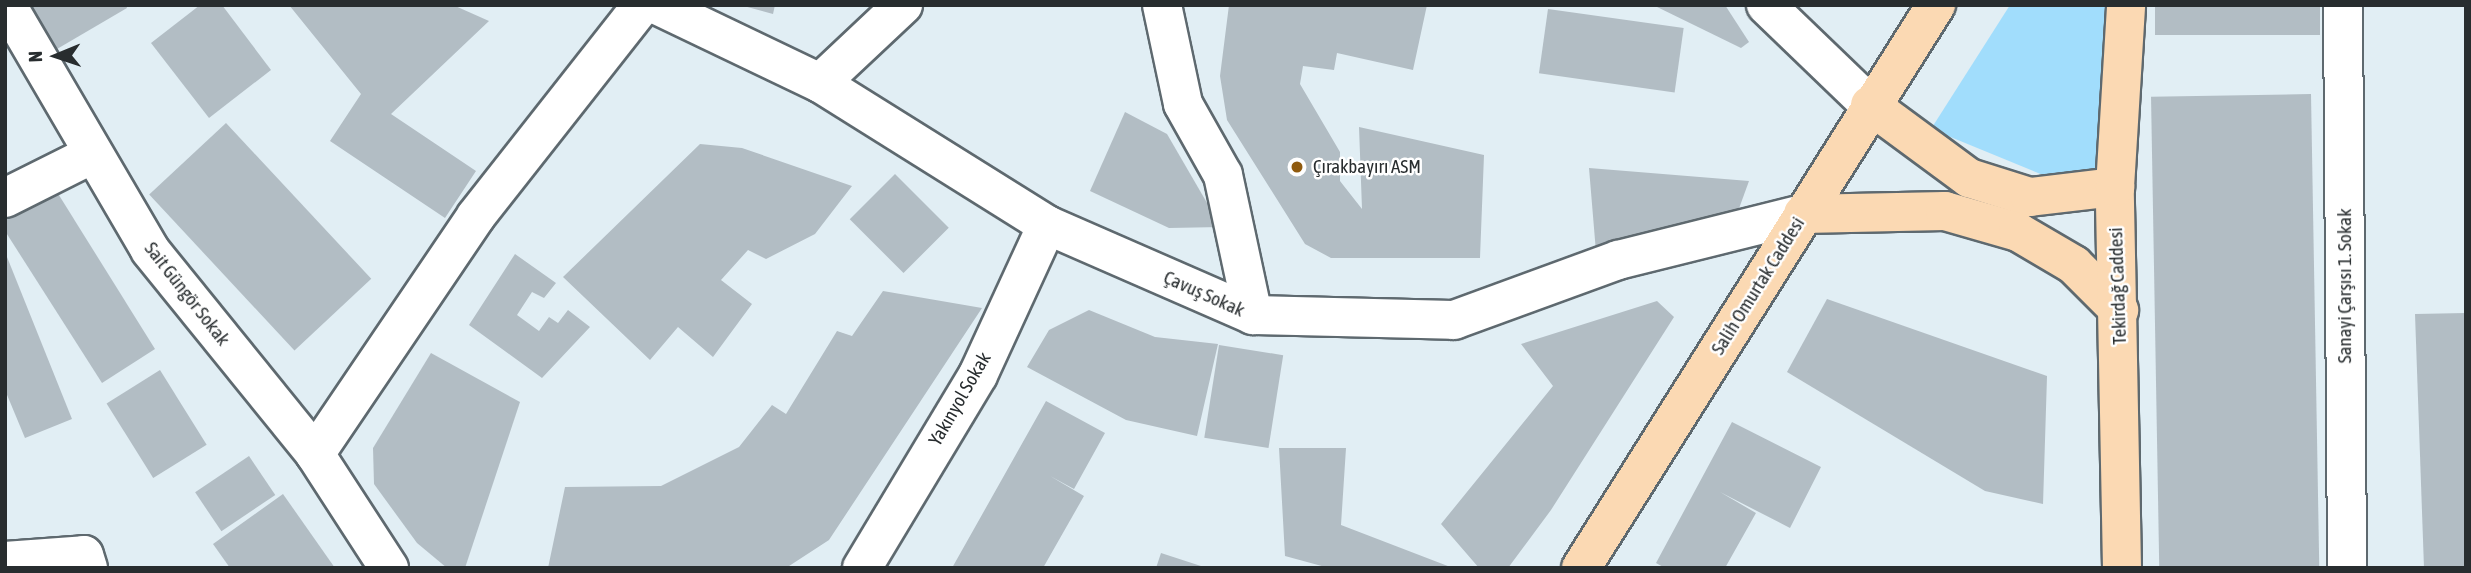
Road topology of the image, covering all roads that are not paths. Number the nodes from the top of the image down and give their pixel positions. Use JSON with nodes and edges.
{"nodes":[{"id":1,"x":7,"y":5,"type":"edge"},
{"id":2,"x":642,"y":5,"type":"edge"},
{"id":3,"x":657,"y":5,"type":"edge"},
{"id":4,"x":903,"y":5,"type":"edge"},
{"id":5,"x":1161,"y":5,"type":"edge"},
{"id":6,"x":1766,"y":5,"type":"edge"},
{"id":7,"x":1936,"y":5,"type":"edge"},
{"id":8,"x":2126,"y":5,"type":"edge"},
{"id":9,"x":2343,"y":5,"type":"edge"},
{"id":10,"x":820,"y":83,"type":"junction"},
{"id":11,"x":1870,"y":105,"type":"junction"},
{"id":12,"x":93,"y":154,"type":"junction"},
{"id":13,"x":2115,"y":187,"type":"junction"},
{"id":14,"x":5,"y":198,"type":"edge"},
{"id":15,"x":1803,"y":214,"type":"junction"},
{"id":16,"x":1047,"y":225,"type":"junction"},
{"id":17,"x":2119,"y":310,"type":"junction"},
{"id":18,"x":1253,"y":316,"type":"junction"},
{"id":19,"x":315,"y":454,"type":"junction"},
{"id":20,"x":5,"y":561,"type":"edge"},
{"id":21,"x":88,"y":568,"type":"edge"},
{"id":22,"x":389,"y":568,"type":"edge"},
{"id":23,"x":862,"y":568,"type":"edge"},
{"id":24,"x":1581,"y":568,"type":"edge"},
{"id":25,"x":2122,"y":568,"type":"edge"},
{"id":26,"x":2347,"y":568,"type":"edge"}],
"edges":[{"from":1,"to":12,"type":"street","name":"Sait Güngör Sokak"},
{"from":2,"to":19,"type":"street"},
{"from":3,"to":10,"type":"street","name":"Çavuş Sokak"},
{"from":4,"to":10,"type":"street"},
{"from":5,"to":18,"type":"street"},
{"from":6,"to":11,"type":"street"},
{"from":7,"to":11,"type":"main road","name":"Salih Omurtak Caddesi"},
{"from":8,"to":13,"type":"main road","name":"Tekirdağ Caddesi"},
{"from":9,"to":26,"type":"street","name":"Sanayi Çarşısı 1. Sokak"},
{"from":10,"to":16,"type":"street","name":"Çavuş Sokak"},
{"from":11,"to":13,"type":"main road"},
{"from":11,"to":15,"type":"main road","name":"Salih Omurtak Caddesi"},
{"from":12,"to":14,"type":"street"},
{"from":12,"to":19,"type":"street","name":"Sait Güngör Sokak"},
{"from":13,"to":17,"type":"main road","name":"Tekirdağ Caddesi"},
{"from":15,"to":17,"type":"main road"},
{"from":15,"to":18,"type":"street","name":"Çavuş Sokak"},
{"from":15,"to":24,"type":"main road","name":"Salih Omurtak Caddesi"},
{"from":16,"to":18,"type":"street","name":"Çavuş Sokak"},
{"from":16,"to":23,"type":"street","name":"Yakınyol Sokak"},
{"from":17,"to":25,"type":"main road","name":"Tekirdağ Caddesi"},
{"from":19,"to":22,"type":"street","name":"Sait Güngör Sokak"},
{"from":20,"to":21,"type":"street"}]}
